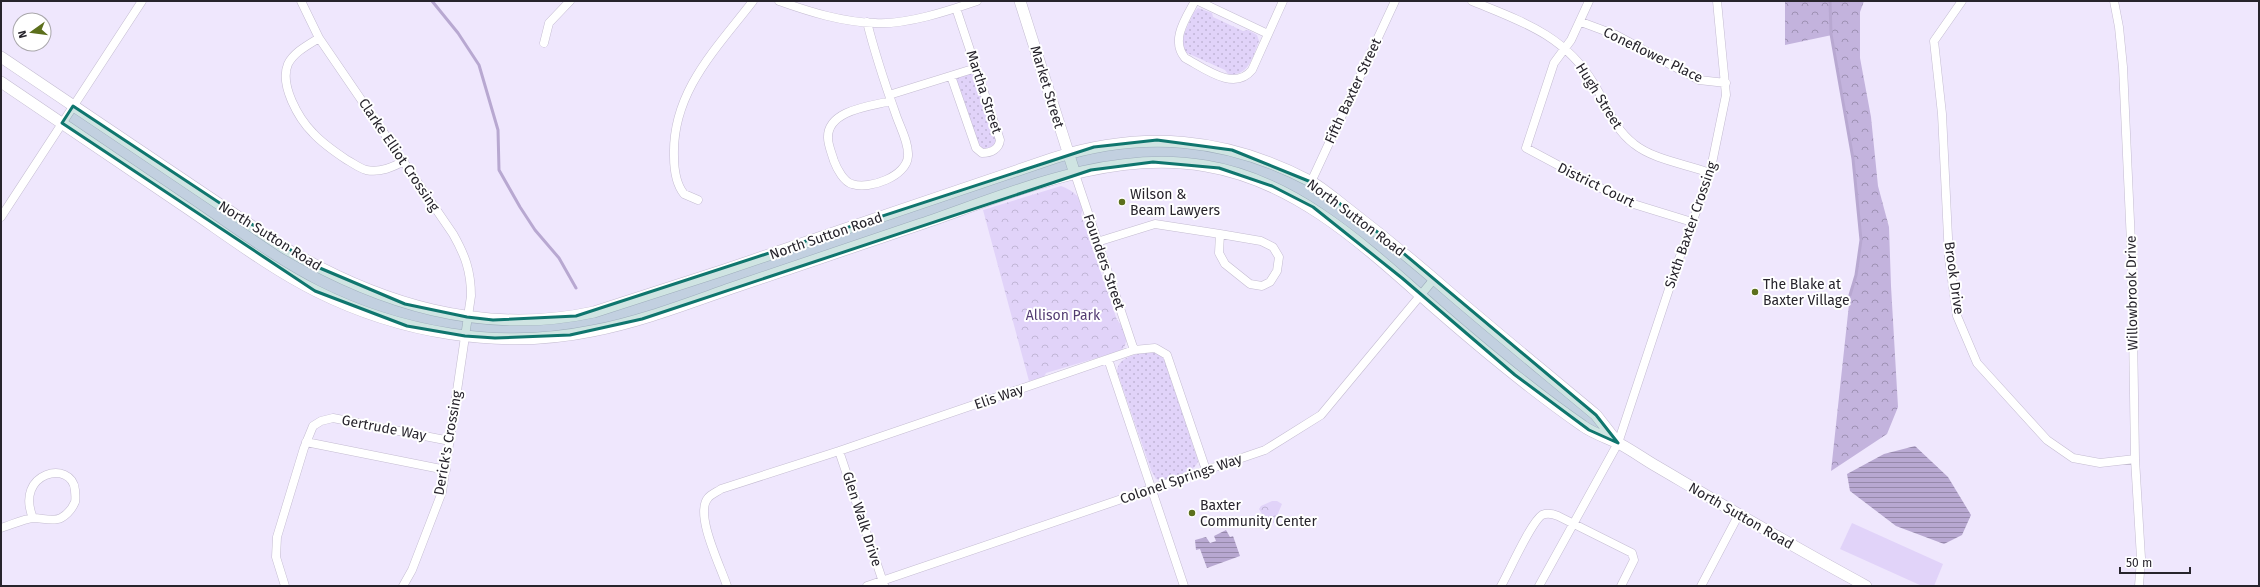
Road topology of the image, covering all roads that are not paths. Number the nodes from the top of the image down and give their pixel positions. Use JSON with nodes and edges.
{"nodes":[{"id":1,"x":142,"y":1,"type":"edge"},
{"id":2,"x":301,"y":1,"type":"edge"},
{"id":3,"x":753,"y":1,"type":"edge"},
{"id":4,"x":779,"y":1,"type":"edge"},
{"id":5,"x":977,"y":1,"type":"edge"},
{"id":6,"x":1020,"y":1,"type":"edge"},
{"id":7,"x":1195,"y":1,"type":"edge"},
{"id":8,"x":1198,"y":1,"type":"edge"},
{"id":9,"x":1283,"y":1,"type":"edge"},
{"id":10,"x":1395,"y":1,"type":"edge"},
{"id":11,"x":1472,"y":1,"type":"edge"},
{"id":12,"x":1588,"y":1,"type":"edge"},
{"id":13,"x":1717,"y":1,"type":"edge"},
{"id":14,"x":1962,"y":1,"type":"edge"},
{"id":15,"x":2114,"y":1,"type":"edge"},
{"id":16,"x":566,"y":2,"type":"edge"},
{"id":17,"x":956,"y":8,"type":"junction"},
{"id":18,"x":867,"y":22,"type":"junction"},
{"id":19,"x":1581,"y":22,"type":"junction"},
{"id":20,"x":1268,"y":34,"type":"junction"},
{"id":21,"x":319,"y":38,"type":"junction"},
{"id":22,"x":544,"y":43,"type":"dead end"},
{"id":23,"x":1565,"y":47,"type":"junction"},
{"id":24,"x":1,"y":57,"type":"edge"},
{"id":25,"x":976,"y":68,"type":"junction"},
{"id":26,"x":951,"y":76,"type":"junction"},
{"id":27,"x":1,"y":82,"type":"edge"},
{"id":28,"x":1726,"y":83,"type":"junction"},
{"id":29,"x":890,"y":98,"type":"junction"},
{"id":30,"x":73,"y":106,"type":"junction"},
{"id":31,"x":62,"y":124,"type":"junction"},
{"id":32,"x":1068,"y":154,"type":"junction"},
{"id":33,"x":404,"y":161,"type":"junction"},
{"id":34,"x":1710,"y":173,"type":"junction"},
{"id":35,"x":1075,"y":174,"type":"junction"},
{"id":36,"x":1311,"y":182,"type":"junction"},
{"id":37,"x":698,"y":200,"type":"dead end"},
{"id":38,"x":4,"y":207,"type":"edge"},
{"id":39,"x":1,"y":217,"type":"edge"},
{"id":40,"x":1692,"y":222,"type":"junction"},
{"id":41,"x":1220,"y":234,"type":"junction"},
{"id":42,"x":1097,"y":242,"type":"junction"},
{"id":43,"x":1434,"y":279,"type":"junction"},
{"id":44,"x":1420,"y":295,"type":"junction"},
{"id":45,"x":467,"y":317,"type":"junction"},
{"id":46,"x":465,"y":336,"type":"junction"},
{"id":47,"x":1134,"y":350,"type":"junction"},
{"id":48,"x":1108,"y":359,"type":"junction"},
{"id":49,"x":450,"y":441,"type":"junction"},
{"id":50,"x":306,"y":442,"type":"junction"},
{"id":51,"x":1618,"y":443,"type":"junction"},
{"id":52,"x":839,"y":451,"type":"junction"},
{"id":53,"x":2135,"y":459,"type":"junction"},
{"id":54,"x":446,"y":470,"type":"junction"},
{"id":55,"x":1206,"y":470,"type":"junction"},
{"id":56,"x":1152,"y":489,"type":"junction"},
{"id":57,"x":1738,"y":516,"type":"junction"},
{"id":58,"x":33,"y":518,"type":"junction"},
{"id":59,"x":1573,"y":524,"type":"junction"},
{"id":60,"x":1,"y":528,"type":"edge"},
{"id":61,"x":883,"y":584,"type":"edge"},
{"id":62,"x":285,"y":586,"type":"edge"},
{"id":63,"x":403,"y":586,"type":"edge"},
{"id":64,"x":727,"y":586,"type":"edge"},
{"id":65,"x":867,"y":586,"type":"edge"},
{"id":66,"x":1184,"y":586,"type":"edge"},
{"id":67,"x":1501,"y":586,"type":"edge"},
{"id":68,"x":1539,"y":586,"type":"edge"},
{"id":69,"x":1621,"y":586,"type":"edge"},
{"id":70,"x":1701,"y":586,"type":"edge"},
{"id":71,"x":1866,"y":586,"type":"edge"},
{"id":72,"x":2139,"y":586,"type":"edge"}],
"edges":[{"from":1,"to":30,"type":"street"},
{"from":2,"to":21,"type":"street","name":"Clarke Elliot Crossing"},
{"from":3,"to":37,"type":"street"},
{"from":4,"to":18,"type":"street"},
{"from":5,"to":17,"type":"street"},
{"from":6,"to":32,"type":"main road","name":"Market Street"},
{"from":7,"to":20,"type":"street"},
{"from":8,"to":20,"type":"street"},
{"from":9,"to":20,"type":"street"},
{"from":10,"to":36,"type":"street","name":"Fifth Baxter Street"},
{"from":11,"to":23,"type":"street","name":"Hugh Street"},
{"from":12,"to":19,"type":"street"},
{"from":13,"to":28,"type":"street","name":"Sixth Baxter Crossing"},
{"from":14,"to":53,"type":"street","name":"Brook Drive"},
{"from":15,"to":53,"type":"street","name":"Willowbrook Drive"},
{"from":16,"to":22,"type":"street"},
{"from":17,"to":18,"type":"street"},
{"from":17,"to":25,"type":"street","name":"Martha Street"},
{"from":18,"to":29,"type":"street"},
{"from":19,"to":23,"type":"street"},
{"from":19,"to":28,"type":"street","name":"Coneflower Place"},
{"from":21,"to":33,"type":"street","name":"Clarke Elliot Crossing"},
{"from":21,"to":33,"type":"street"},
{"from":23,"to":34,"type":"street","name":"Hugh Street"},
{"from":23,"to":40,"type":"street","name":"District Court"},
{"from":24,"to":30,"type":"main road","name":"North Sutton Road"},
{"from":25,"to":26,"type":"street","name":"Martha Street"},
{"from":25,"to":26,"type":"street","name":"Martha Street"},
{"from":26,"to":29,"type":"street","name":"Martha Street"},
{"from":27,"to":31,"type":"main road","name":"North Sutton Road"},
{"from":28,"to":34,"type":"street","name":"Sixth Baxter Crossing"},
{"from":29,"to":29,"type":"street"},
{"from":30,"to":31,"type":"street"},
{"from":30,"to":45,"type":"main road","name":"North Sutton Road"},
{"from":31,"to":38,"type":"street"},
{"from":31,"to":46,"type":"main road","name":"North Sutton Road"},
{"from":32,"to":35,"type":"main road","name":"Market Street"},
{"from":32,"to":36,"type":"main road","name":"North Sutton Road"},
{"from":32,"to":45,"type":"main road","name":"North Sutton Road"},
{"from":33,"to":45,"type":"street","name":"Clarke Elliot Crossing"},
{"from":34,"to":40,"type":"street","name":"Sixth Baxter Crossing"},
{"from":35,"to":42,"type":"street","name":"Founders Street"},
{"from":35,"to":44,"type":"main road","name":"North Sutton Road"},
{"from":35,"to":46,"type":"main road","name":"North Sutton Road"},
{"from":36,"to":43,"type":"main road","name":"North Sutton Road"},
{"from":38,"to":39,"type":"street"},
{"from":40,"to":51,"type":"street","name":"Sixth Baxter Crossing"},
{"from":41,"to":41,"type":"street"},
{"from":41,"to":42,"type":"street"},
{"from":42,"to":47,"type":"street","name":"Founders Street"},
{"from":43,"to":44,"type":"street","name":"Colonel Springs Way"},
{"from":43,"to":51,"type":"main road","name":"North Sutton Road"},
{"from":44,"to":51,"type":"main road","name":"North Sutton Road"},
{"from":44,"to":55,"type":"street","name":"Colonel Springs Way"},
{"from":45,"to":46,"type":"street","name":"Derick's Crossing"},
{"from":46,"to":49,"type":"street","name":"Derick's Crossing"},
{"from":47,"to":48,"type":"street","name":"Elis Way"},
{"from":47,"to":55,"type":"street","name":"Elis Way"},
{"from":48,"to":52,"type":"street","name":"Elis Way"},
{"from":48,"to":56,"type":"street"},
{"from":49,"to":50,"type":"street","name":"Gertrude Way"},
{"from":49,"to":54,"type":"street","name":"Derick's Crossing"},
{"from":50,"to":54,"type":"street"},
{"from":50,"to":62,"type":"street","name":"Gertrude Way"},
{"from":51,"to":57,"type":"main road","name":"North Sutton Road"},
{"from":51,"to":59,"type":"street","name":"Sixth Baxter Crossing"},
{"from":52,"to":61,"type":"street","name":"Glen Walk Drive"},
{"from":52,"to":64,"type":"street","name":"Elis Way"},
{"from":53,"to":72,"type":"street","name":"Willowbrook Drive"},
{"from":54,"to":63,"type":"street","name":"Derick's Crossing"},
{"from":55,"to":56,"type":"street","name":"Colonel Springs Way"},
{"from":56,"to":61,"type":"street","name":"Colonel Springs Way"},
{"from":56,"to":66,"type":"street"},
{"from":57,"to":70,"type":"street"},
{"from":57,"to":71,"type":"main road","name":"North Sutton Road"},
{"from":58,"to":58,"type":"street"},
{"from":58,"to":60,"type":"street"},
{"from":59,"to":67,"type":"street"},
{"from":59,"to":68,"type":"street","name":"Sixth Baxter Crossing"},
{"from":59,"to":69,"type":"street"},
{"from":61,"to":65,"type":"street","name":"Colonel Springs Way"}]}
